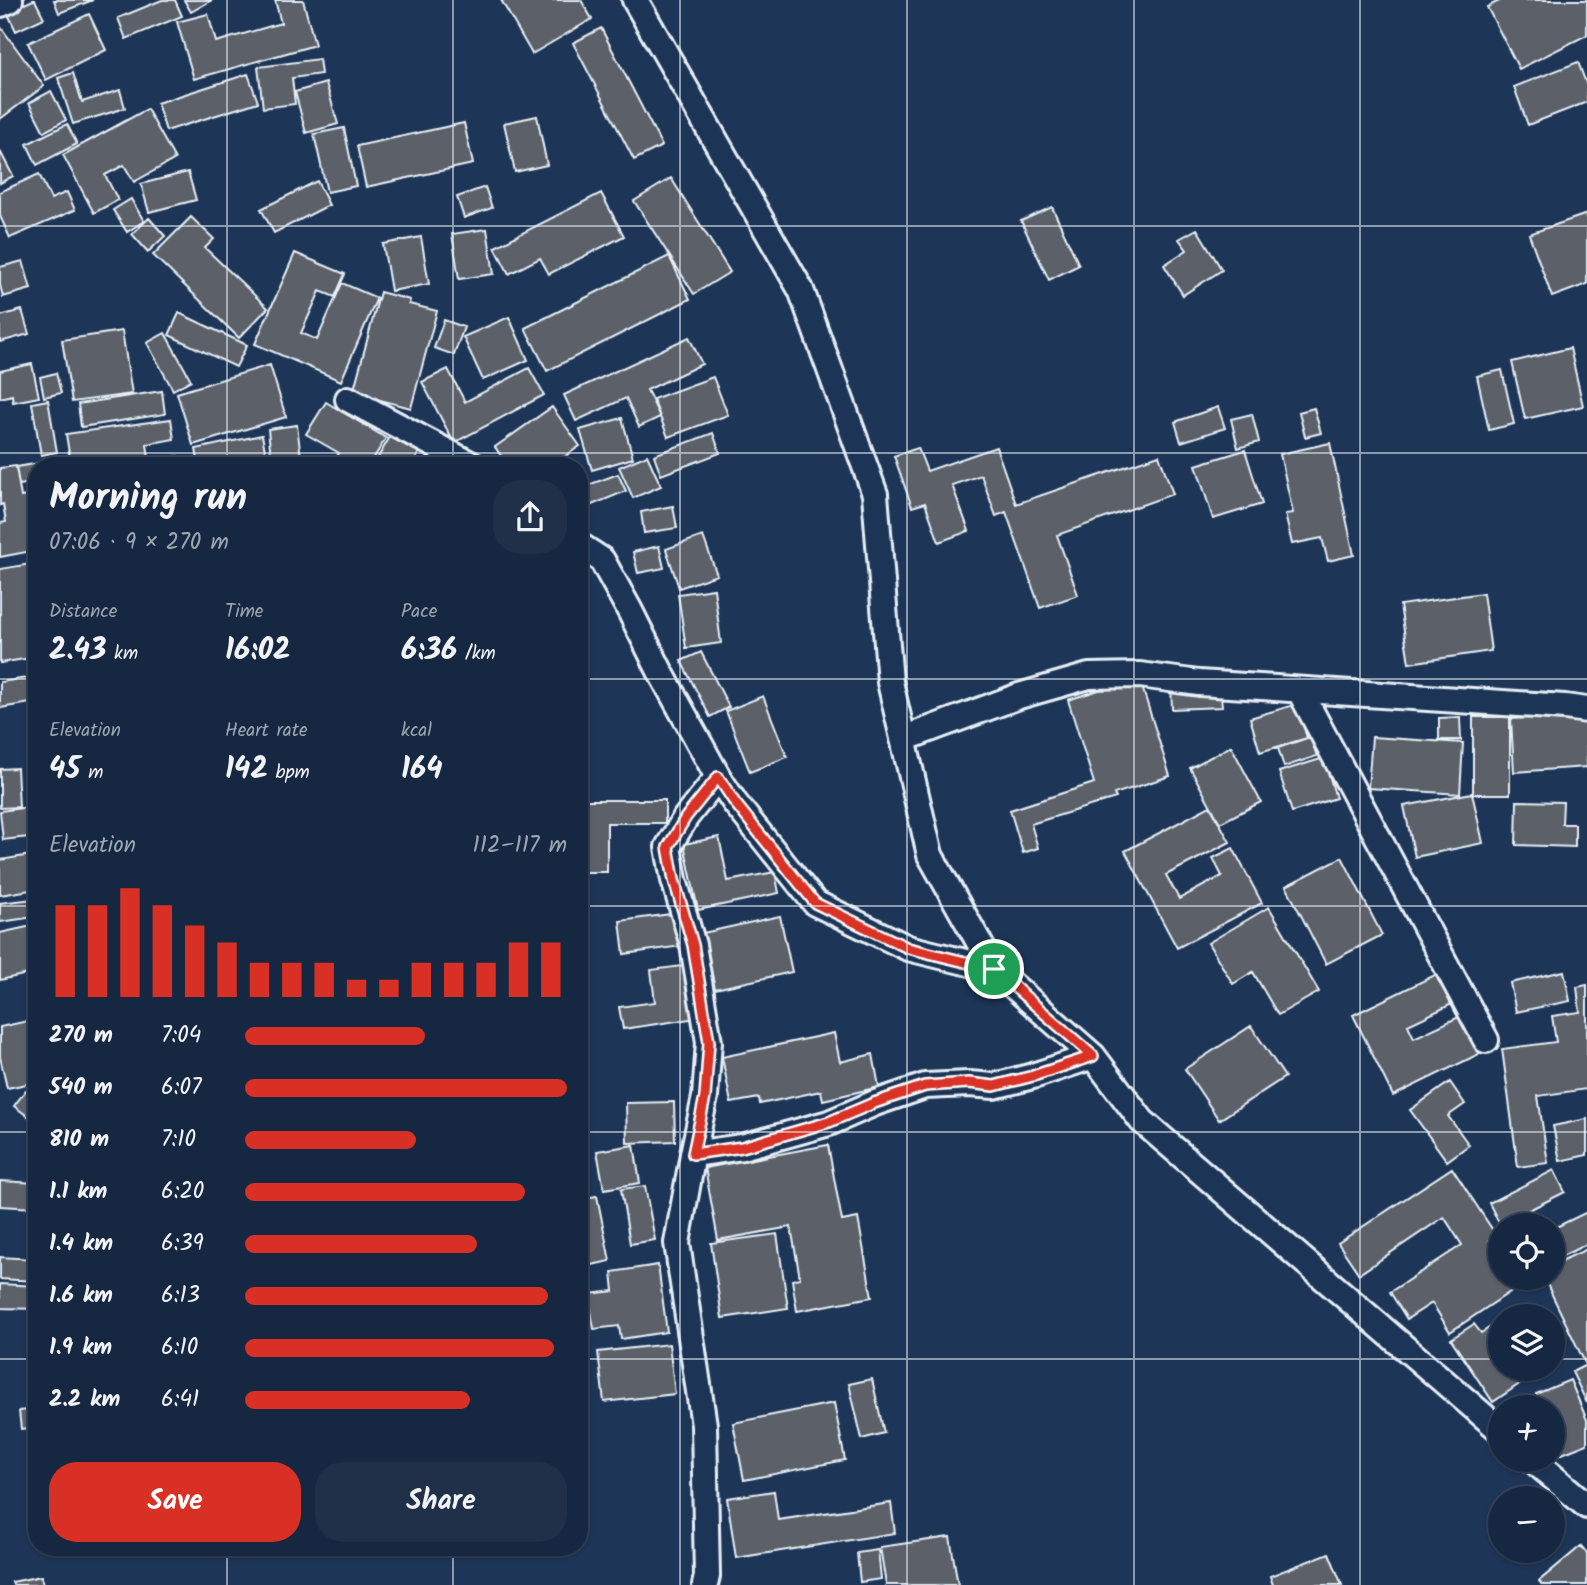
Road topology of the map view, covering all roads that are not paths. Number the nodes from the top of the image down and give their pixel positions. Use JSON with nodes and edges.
{"nodes":[{"id":1,"x":635,"y":0,"type":"edge"},
{"id":2,"x":348,"y":399,"type":"dead end"},
{"id":3,"x":457,"y":457,"type":"edge"},
{"id":4,"x":588,"y":551,"type":"edge"},
{"id":5,"x":1300,"y":691,"type":"junction"},
{"id":6,"x":1587,"y":710,"type":"edge"},
{"id":7,"x":903,"y":739,"type":"junction"},
{"id":8,"x":718,"y":777,"type":"junction"},
{"id":9,"x":994,"y":969,"type":"junction"},
{"id":10,"x":1486,"y":1040,"type":"dead end"},
{"id":11,"x":1093,"y":1056,"type":"junction"},
{"id":12,"x":693,"y":1154,"type":"junction"},
{"id":13,"x":1488,"y":1420,"type":"edge"},
{"id":14,"x":1547,"y":1472,"type":"edge"},
{"id":15,"x":1587,"y":1506,"type":"edge"},
{"id":16,"x":705,"y":1585,"type":"edge"}],
"edges":[{"from":1,"to":7,"type":"street"},
{"from":2,"to":3,"type":"street"},
{"from":4,"to":8,"type":"street"},
{"from":5,"to":6,"type":"street"},
{"from":5,"to":7,"type":"street"},
{"from":5,"to":10,"type":"street"},
{"from":7,"to":9,"type":"street"},
{"from":8,"to":9,"type":"street"},
{"from":8,"to":12,"type":"street"},
{"from":9,"to":11,"type":"street"},
{"from":11,"to":12,"type":"street"},
{"from":11,"to":13,"type":"street"},
{"from":12,"to":16,"type":"street"},
{"from":14,"to":15,"type":"street"}]}
